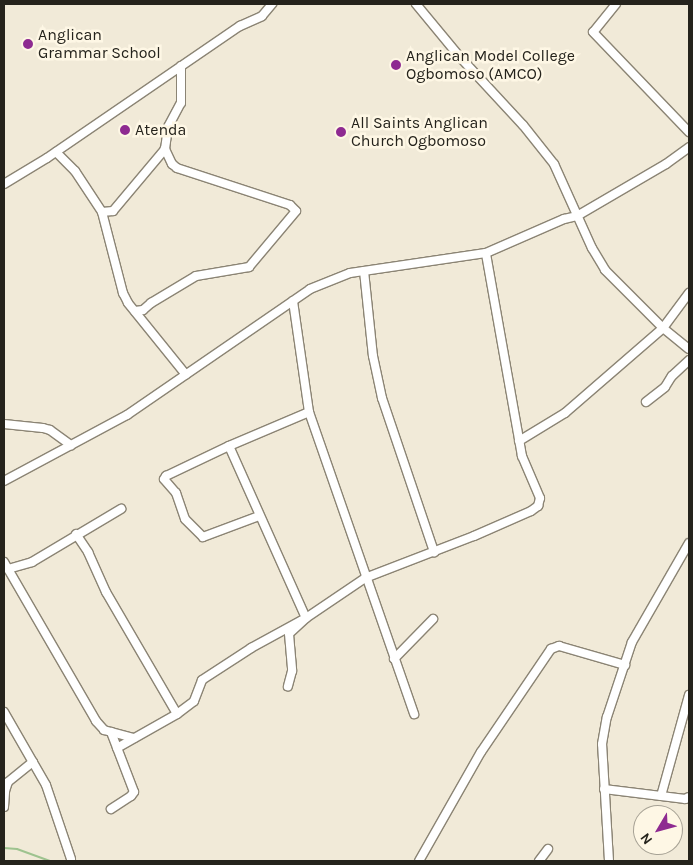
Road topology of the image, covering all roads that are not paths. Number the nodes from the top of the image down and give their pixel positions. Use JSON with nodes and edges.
{"nodes":[{"id":1,"x":272,"y":4,"type":"edge"},
{"id":2,"x":416,"y":4,"type":"edge"},
{"id":3,"x":616,"y":4,"type":"edge"},
{"id":4,"x":181,"y":66,"type":"junction"},
{"id":5,"x":689,"y":132,"type":"edge"},
{"id":6,"x":689,"y":147,"type":"edge"},
{"id":7,"x":165,"y":149,"type":"junction"},
{"id":8,"x":56,"y":152,"type":"junction"},
{"id":9,"x":4,"y":184,"type":"edge"},
{"id":10,"x":102,"y":212,"type":"junction"},
{"id":11,"x":577,"y":216,"type":"junction"},
{"id":12,"x":486,"y":253,"type":"junction"},
{"id":13,"x":364,"y":271,"type":"junction"},
{"id":14,"x":689,"y":293,"type":"edge"},
{"id":15,"x":293,"y":301,"type":"junction"},
{"id":16,"x":143,"y":310,"type":"junction"},
{"id":17,"x":135,"y":311,"type":"junction"},
{"id":18,"x":143,"y":319,"type":"junction"},
{"id":19,"x":663,"y":328,"type":"junction"},
{"id":20,"x":689,"y":349,"type":"edge"},
{"id":21,"x":689,"y":360,"type":"edge"},
{"id":22,"x":186,"y":375,"type":"junction"},
{"id":23,"x":646,"y":402,"type":"dead end"},
{"id":24,"x":308,"y":412,"type":"junction"},
{"id":25,"x":4,"y":424,"type":"edge"},
{"id":26,"x":519,"y":441,"type":"junction"},
{"id":27,"x":71,"y":445,"type":"junction"},
{"id":28,"x":229,"y":446,"type":"junction"},
{"id":29,"x":4,"y":481,"type":"edge"},
{"id":30,"x":121,"y":509,"type":"dead end"},
{"id":31,"x":260,"y":516,"type":"junction"},
{"id":32,"x":76,"y":534,"type":"junction"},
{"id":33,"x":689,"y":543,"type":"edge"},
{"id":34,"x":434,"y":552,"type":"junction"},
{"id":35,"x":4,"y":562,"type":"edge"},
{"id":36,"x":8,"y":569,"type":"junction"},
{"id":37,"x":365,"y":578,"type":"junction"},
{"id":38,"x":306,"y":618,"type":"junction"},
{"id":39,"x":433,"y":619,"type":"dead end"},
{"id":40,"x":394,"y":659,"type":"junction"},
{"id":41,"x":625,"y":665,"type":"junction"},
{"id":42,"x":288,"y":686,"type":"dead end"},
{"id":43,"x":689,"y":695,"type":"edge"},
{"id":44,"x":4,"y":712,"type":"edge"},
{"id":45,"x":177,"y":714,"type":"junction"},
{"id":46,"x":414,"y":714,"type":"dead end"},
{"id":47,"x":111,"y":732,"type":"junction"},
{"id":48,"x":134,"y":738,"type":"junction"},
{"id":49,"x":117,"y":748,"type":"junction"},
{"id":50,"x":33,"y":762,"type":"junction"},
{"id":51,"x":604,"y":789,"type":"junction"},
{"id":52,"x":661,"y":796,"type":"junction"},
{"id":53,"x":689,"y":796,"type":"edge"},
{"id":54,"x":4,"y":807,"type":"edge"},
{"id":55,"x":111,"y":810,"type":"dead end"},
{"id":56,"x":548,"y":849,"type":"dead end"},
{"id":57,"x":71,"y":859,"type":"dead end"},
{"id":58,"x":419,"y":861,"type":"edge"},
{"id":59,"x":539,"y":861,"type":"edge"},
{"id":60,"x":609,"y":861,"type":"edge"}],
"edges":[{"from":1,"to":4,"type":"street"},
{"from":2,"to":11,"type":"street"},
{"from":3,"to":5,"type":"street"},
{"from":4,"to":7,"type":"street"},
{"from":4,"to":8,"type":"street"},
{"from":6,"to":11,"type":"street"},
{"from":7,"to":10,"type":"street"},
{"from":7,"to":16,"type":"street"},
{"from":8,"to":9,"type":"street"},
{"from":8,"to":10,"type":"street"},
{"from":10,"to":17,"type":"street"},
{"from":11,"to":12,"type":"street"},
{"from":11,"to":19,"type":"street"},
{"from":12,"to":13,"type":"street"},
{"from":12,"to":26,"type":"street"},
{"from":13,"to":15,"type":"street"},
{"from":13,"to":34,"type":"street"},
{"from":14,"to":19,"type":"street"},
{"from":15,"to":22,"type":"street"},
{"from":15,"to":24,"type":"street"},
{"from":16,"to":17,"type":"street"},
{"from":16,"to":18,"type":"street"},
{"from":17,"to":18,"type":"street"},
{"from":18,"to":22,"type":"street"},
{"from":19,"to":20,"type":"street"},
{"from":19,"to":26,"type":"street"},
{"from":21,"to":23,"type":"street"},
{"from":22,"to":27,"type":"street"},
{"from":24,"to":28,"type":"street"},
{"from":24,"to":37,"type":"street"},
{"from":25,"to":27,"type":"street"},
{"from":26,"to":34,"type":"street"},
{"from":27,"to":29,"type":"street"},
{"from":28,"to":31,"type":"street"},
{"from":28,"to":31,"type":"street"},
{"from":30,"to":32,"type":"street"},
{"from":31,"to":38,"type":"street"},
{"from":32,"to":36,"type":"street"},
{"from":32,"to":45,"type":"street"},
{"from":33,"to":41,"type":"street"},
{"from":34,"to":37,"type":"street"},
{"from":35,"to":36,"type":"street"},
{"from":36,"to":47,"type":"street"},
{"from":37,"to":38,"type":"street"},
{"from":37,"to":40,"type":"street"},
{"from":38,"to":42,"type":"street"},
{"from":38,"to":45,"type":"street"},
{"from":39,"to":40,"type":"street"},
{"from":40,"to":46,"type":"street"},
{"from":41,"to":51,"type":"street"},
{"from":41,"to":58,"type":"street"},
{"from":43,"to":52,"type":"street"},
{"from":44,"to":50,"type":"street"},
{"from":45,"to":48,"type":"street"},
{"from":47,"to":48,"type":"street"},
{"from":47,"to":49,"type":"street"},
{"from":48,"to":49,"type":"street"},
{"from":49,"to":55,"type":"street"},
{"from":50,"to":54,"type":"street"},
{"from":50,"to":57,"type":"street"},
{"from":51,"to":52,"type":"street"},
{"from":51,"to":60,"type":"street"},
{"from":52,"to":53,"type":"street"},
{"from":56,"to":59,"type":"street"}]}
